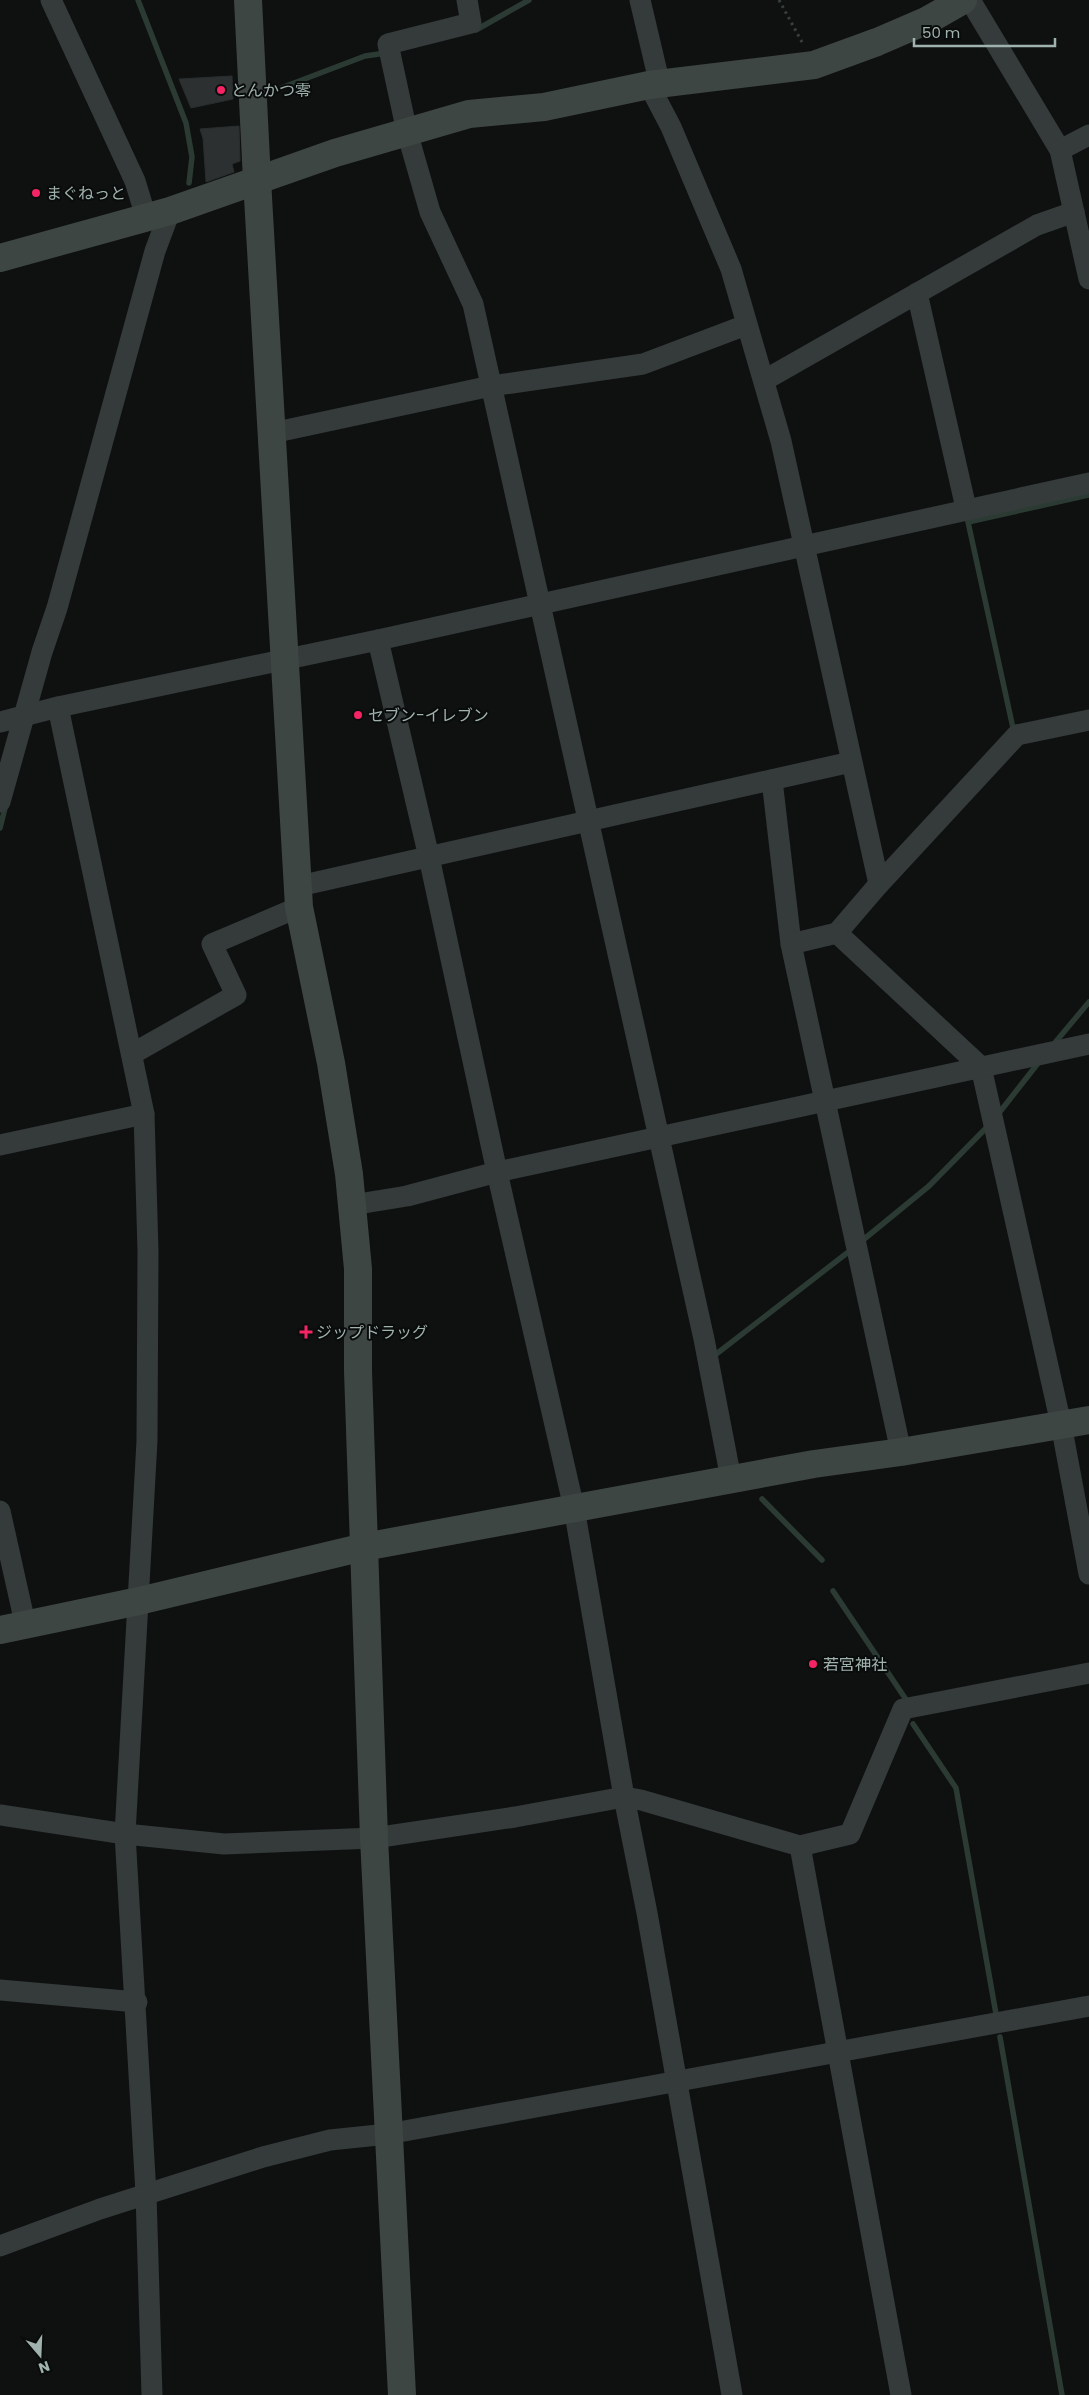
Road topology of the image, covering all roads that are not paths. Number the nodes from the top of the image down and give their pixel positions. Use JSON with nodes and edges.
{"nodes":[{"id":1,"x":51,"y":0,"type":"edge"},
{"id":2,"x":248,"y":0,"type":"edge"},
{"id":3,"x":467,"y":0,"type":"edge"},
{"id":4,"x":640,"y":0,"type":"edge"},
{"id":5,"x":963,"y":0,"type":"edge"},
{"id":6,"x":970,"y":0,"type":"edge"},
{"id":7,"x":655,"y":85,"type":"junction"},
{"id":8,"x":407,"y":132,"type":"junction"},
{"id":9,"x":1089,"y":135,"type":"edge"},
{"id":10,"x":1060,"y":150,"type":"junction"},
{"id":11,"x":257,"y":180,"type":"junction"},
{"id":12,"x":1074,"y":212,"type":"junction"},
{"id":13,"x":158,"y":214,"type":"junction"},
{"id":14,"x":1085,"y":236,"type":"edge"},
{"id":15,"x":0,"y":258,"type":"edge"},
{"id":16,"x":1089,"y":279,"type":"edge"},
{"id":17,"x":917,"y":293,"type":"junction"},
{"id":18,"x":746,"y":326,"type":"junction"},
{"id":19,"x":765,"y":380,"type":"junction"},
{"id":20,"x":492,"y":386,"type":"junction"},
{"id":21,"x":272,"y":433,"type":"junction"},
{"id":22,"x":1089,"y":483,"type":"edge"},
{"id":23,"x":966,"y":508,"type":"junction"},
{"id":24,"x":803,"y":546,"type":"junction"},
{"id":25,"x":540,"y":604,"type":"junction"},
{"id":26,"x":378,"y":640,"type":"junction"},
{"id":27,"x":284,"y":660,"type":"junction"},
{"id":28,"x":58,"y":706,"type":"junction"},
{"id":29,"x":25,"y":716,"type":"junction"},
{"id":30,"x":1089,"y":720,"type":"edge"},
{"id":31,"x":0,"y":722,"type":"edge"},
{"id":32,"x":852,"y":762,"type":"junction"},
{"id":33,"x":772,"y":780,"type":"junction"},
{"id":34,"x":0,"y":802,"type":"edge"},
{"id":35,"x":588,"y":821,"type":"junction"},
{"id":36,"x":430,"y":857,"type":"junction"},
{"id":37,"x":878,"y":884,"type":"junction"},
{"id":38,"x":299,"y":897,"type":"junction"},
{"id":39,"x":837,"y":934,"type":"junction"},
{"id":40,"x":791,"y":944,"type":"junction"},
{"id":41,"x":1089,"y":1044,"type":"edge"},
{"id":42,"x":132,"y":1054,"type":"junction"},
{"id":43,"x":981,"y":1067,"type":"junction"},
{"id":44,"x":824,"y":1100,"type":"junction"},
{"id":45,"x":144,"y":1114,"type":"junction"},
{"id":46,"x":659,"y":1137,"type":"junction"},
{"id":47,"x":0,"y":1145,"type":"edge"},
{"id":48,"x":497,"y":1172,"type":"junction"},
{"id":49,"x":352,"y":1205,"type":"junction"},
{"id":50,"x":1089,"y":1420,"type":"edge"},
{"id":51,"x":1061,"y":1424,"type":"junction"},
{"id":52,"x":901,"y":1452,"type":"junction"},
{"id":53,"x":731,"y":1479,"type":"junction"},
{"id":54,"x":574,"y":1508,"type":"junction"},
{"id":55,"x":0,"y":1511,"type":"edge"},
{"id":56,"x":364,"y":1547,"type":"junction"},
{"id":57,"x":1089,"y":1574,"type":"edge"},
{"id":58,"x":140,"y":1601,"type":"junction"},
{"id":59,"x":12,"y":1626,"type":"edge"},
{"id":60,"x":1089,"y":1672,"type":"edge"},
{"id":61,"x":624,"y":1797,"type":"junction"},
{"id":62,"x":0,"y":1815,"type":"edge"},
{"id":63,"x":126,"y":1834,"type":"junction"},
{"id":64,"x":374,"y":1838,"type":"junction"},
{"id":65,"x":800,"y":1846,"type":"junction"},
{"id":66,"x":0,"y":1990,"type":"edge"},
{"id":67,"x":137,"y":2002,"type":"junction"},
{"id":68,"x":1089,"y":2006,"type":"edge"},
{"id":69,"x":838,"y":2050,"type":"junction"},
{"id":70,"x":677,"y":2080,"type":"junction"},
{"id":71,"x":388,"y":2134,"type":"junction"},
{"id":72,"x":146,"y":2194,"type":"junction"},
{"id":73,"x":0,"y":2246,"type":"edge"},
{"id":74,"x":152,"y":2395,"type":"edge"},
{"id":75,"x":402,"y":2395,"type":"edge"},
{"id":76,"x":732,"y":2395,"type":"edge"},
{"id":77,"x":901,"y":2395,"type":"edge"}],
"edges":[{"from":1,"to":13,"type":"street"},
{"from":2,"to":11,"type":"street"},
{"from":3,"to":8,"type":"street"},
{"from":4,"to":7,"type":"street"},
{"from":5,"to":7,"type":"street"},
{"from":6,"to":10,"type":"street"},
{"from":7,"to":8,"type":"street"},
{"from":7,"to":18,"type":"street"},
{"from":8,"to":11,"type":"street"},
{"from":8,"to":20,"type":"street"},
{"from":9,"to":10,"type":"street"},
{"from":10,"to":12,"type":"street"},
{"from":11,"to":13,"type":"street"},
{"from":11,"to":21,"type":"street"},
{"from":12,"to":14,"type":"street"},
{"from":12,"to":17,"type":"street"},
{"from":13,"to":15,"type":"street"},
{"from":13,"to":29,"type":"street"},
{"from":14,"to":16,"type":"street"},
{"from":17,"to":19,"type":"street"},
{"from":17,"to":23,"type":"street"},
{"from":18,"to":19,"type":"street"},
{"from":18,"to":20,"type":"street"},
{"from":19,"to":24,"type":"street"},
{"from":20,"to":21,"type":"street"},
{"from":20,"to":25,"type":"street"},
{"from":21,"to":27,"type":"street"},
{"from":22,"to":23,"type":"street"},
{"from":23,"to":24,"type":"street"},
{"from":24,"to":25,"type":"street"},
{"from":24,"to":32,"type":"street"},
{"from":25,"to":26,"type":"street"},
{"from":25,"to":35,"type":"street"},
{"from":26,"to":27,"type":"street"},
{"from":26,"to":36,"type":"street"},
{"from":27,"to":28,"type":"street"},
{"from":27,"to":38,"type":"street"},
{"from":28,"to":29,"type":"street"},
{"from":28,"to":42,"type":"street"},
{"from":29,"to":31,"type":"street"},
{"from":29,"to":34,"type":"street"},
{"from":30,"to":37,"type":"street"},
{"from":32,"to":33,"type":"street"},
{"from":32,"to":37,"type":"street"},
{"from":33,"to":35,"type":"street"},
{"from":33,"to":40,"type":"street"},
{"from":35,"to":36,"type":"street"},
{"from":35,"to":46,"type":"street"},
{"from":36,"to":38,"type":"street"},
{"from":36,"to":48,"type":"street"},
{"from":37,"to":39,"type":"street"},
{"from":38,"to":42,"type":"street"},
{"from":38,"to":49,"type":"street"},
{"from":39,"to":40,"type":"street"},
{"from":39,"to":43,"type":"street"},
{"from":40,"to":44,"type":"street"},
{"from":41,"to":43,"type":"street"},
{"from":42,"to":45,"type":"street"},
{"from":43,"to":44,"type":"street"},
{"from":43,"to":51,"type":"street"},
{"from":44,"to":46,"type":"street"},
{"from":44,"to":52,"type":"street"},
{"from":45,"to":47,"type":"street"},
{"from":45,"to":58,"type":"street"},
{"from":46,"to":48,"type":"street"},
{"from":46,"to":53,"type":"street"},
{"from":48,"to":49,"type":"street"},
{"from":48,"to":54,"type":"street"},
{"from":49,"to":56,"type":"street"},
{"from":50,"to":51,"type":"street"},
{"from":51,"to":52,"type":"street"},
{"from":51,"to":57,"type":"street"},
{"from":52,"to":53,"type":"street"},
{"from":53,"to":54,"type":"street"},
{"from":54,"to":56,"type":"street"},
{"from":54,"to":61,"type":"street"},
{"from":55,"to":59,"type":"street"},
{"from":56,"to":58,"type":"street"},
{"from":56,"to":64,"type":"street"},
{"from":58,"to":59,"type":"street"},
{"from":58,"to":63,"type":"street"},
{"from":60,"to":65,"type":"street"},
{"from":61,"to":64,"type":"street"},
{"from":61,"to":65,"type":"street"},
{"from":61,"to":70,"type":"street"},
{"from":62,"to":63,"type":"street"},
{"from":63,"to":64,"type":"street"},
{"from":63,"to":67,"type":"street"},
{"from":64,"to":71,"type":"street"},
{"from":65,"to":69,"type":"street"},
{"from":66,"to":67,"type":"street"},
{"from":67,"to":72,"type":"street"},
{"from":68,"to":69,"type":"street"},
{"from":69,"to":70,"type":"street"},
{"from":69,"to":77,"type":"street"},
{"from":70,"to":71,"type":"street"},
{"from":70,"to":76,"type":"street"},
{"from":71,"to":72,"type":"street"},
{"from":71,"to":75,"type":"street"},
{"from":72,"to":73,"type":"street"},
{"from":72,"to":74,"type":"street"}]}
